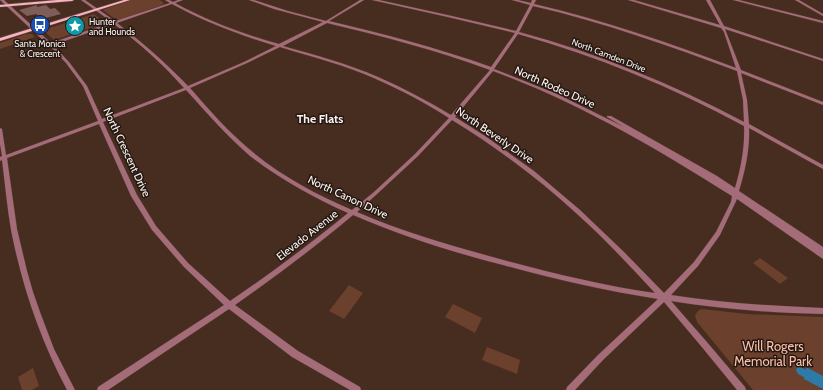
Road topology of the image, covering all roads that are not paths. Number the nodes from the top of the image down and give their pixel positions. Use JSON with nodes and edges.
{"nodes":[{"id":1,"x":2,"y":0,"type":"edge"},
{"id":2,"x":72,"y":0,"type":"edge"},
{"id":3,"x":83,"y":0,"type":"edge"},
{"id":4,"x":128,"y":0,"type":"edge"},
{"id":5,"x":181,"y":0,"type":"edge"},
{"id":6,"x":251,"y":0,"type":"edge"},
{"id":7,"x":258,"y":0,"type":"edge"},
{"id":8,"x":362,"y":0,"type":"edge"},
{"id":9,"x":374,"y":0,"type":"edge"},
{"id":10,"x":514,"y":0,"type":"edge"},
{"id":11,"x":630,"y":0,"type":"edge"},
{"id":12,"x":708,"y":0,"type":"edge"},
{"id":13,"x":735,"y":0,"type":"edge"},
{"id":14,"x":797,"y":0,"type":"edge"},
{"id":15,"x":170,"y":1,"type":"edge"},
{"id":16,"x":533,"y":2,"type":"edge"},
{"id":17,"x":7,"y":5,"type":"junction"},
{"id":18,"x":0,"y":6,"type":"edge"},
{"id":19,"x":97,"y":10,"type":"junction"},
{"id":20,"x":823,"y":15,"type":"edge"},
{"id":21,"x":329,"y":21,"type":"junction"},
{"id":22,"x":115,"y":22,"type":"junction"},
{"id":23,"x":823,"y":23,"type":"edge"},
{"id":24,"x":723,"y":27,"type":"junction"},
{"id":25,"x":33,"y":30,"type":"junction"},
{"id":26,"x":517,"y":32,"type":"junction"},
{"id":27,"x":0,"y":40,"type":"edge"},
{"id":28,"x":50,"y":45,"type":"junction"},
{"id":29,"x":279,"y":46,"type":"junction"},
{"id":30,"x":823,"y":60,"type":"edge"},
{"id":31,"x":493,"y":68,"type":"junction"},
{"id":32,"x":739,"y":69,"type":"junction"},
{"id":33,"x":186,"y":89,"type":"junction"},
{"id":34,"x":823,"y":104,"type":"edge"},
{"id":35,"x":453,"y":117,"type":"junction"},
{"id":36,"x":101,"y":121,"type":"junction"},
{"id":37,"x":748,"y":125,"type":"junction"},
{"id":38,"x":0,"y":129,"type":"edge"},
{"id":39,"x":2,"y":158,"type":"edge"},
{"id":40,"x":823,"y":167,"type":"edge"},
{"id":41,"x":737,"y":194,"type":"junction"},
{"id":42,"x":352,"y":212,"type":"junction"},
{"id":43,"x":823,"y":250,"type":"edge"},
{"id":44,"x":823,"y":256,"type":"edge"},
{"id":45,"x":665,"y":297,"type":"junction"},
{"id":46,"x":229,"y":305,"type":"junction"},
{"id":47,"x":823,"y":311,"type":"edge"},
{"id":48,"x":71,"y":390,"type":"edge"},
{"id":49,"x":101,"y":390,"type":"edge"},
{"id":50,"x":357,"y":390,"type":"edge"},
{"id":51,"x":570,"y":390,"type":"edge"},
{"id":52,"x":742,"y":390,"type":"edge"}],
"edges":[{"from":1,"to":17,"type":"street","name":"North Crescent Drive"},
{"from":2,"to":17,"type":"main road"},
{"from":3,"to":19,"type":"street","name":"North Canon Drive"},
{"from":4,"to":19,"type":"main road"},
{"from":5,"to":15,"type":"street"},
{"from":6,"to":21,"type":"street","name":"North Rodeo Drive"},
{"from":7,"to":21,"type":"street","name":"North Rodeo Drive"},
{"from":8,"to":21,"type":"street"},
{"from":9,"to":26,"type":"street","name":"North Camden Drive"},
{"from":10,"to":16,"type":"street"},
{"from":11,"to":24,"type":"street"},
{"from":12,"to":24,"type":"street"},
{"from":13,"to":23,"type":"street"},
{"from":14,"to":20,"type":"street"},
{"from":15,"to":22,"type":"street"},
{"from":15,"to":29,"type":"street","name":"North Beverly Drive"},
{"from":16,"to":26,"type":"street","name":"Elevado Avenue"},
{"from":16,"to":32,"type":"street"},
{"from":17,"to":18,"type":"main road"},
{"from":17,"to":25,"type":"street","name":"North Crescent Drive"},
{"from":19,"to":22,"type":"street","name":"North Canon Drive"},
{"from":19,"to":25,"type":"main road"},
{"from":21,"to":29,"type":"street"},
{"from":21,"to":31,"type":"street","name":"North Rodeo Drive"},
{"from":22,"to":28,"type":"street"},
{"from":22,"to":33,"type":"street","name":"North Canon Drive"},
{"from":24,"to":30,"type":"street"},
{"from":24,"to":32,"type":"street"},
{"from":25,"to":27,"type":"main road"},
{"from":25,"to":28,"type":"street","name":"North Crescent Drive"},
{"from":26,"to":31,"type":"street","name":"Elevado Avenue"},
{"from":26,"to":37,"type":"street","name":"North Camden Drive"},
{"from":28,"to":36,"type":"street","name":"North Crescent Drive"},
{"from":29,"to":33,"type":"street"},
{"from":29,"to":35,"type":"street","name":"North Beverly Drive"},
{"from":31,"to":35,"type":"street","name":"Elevado Avenue"},
{"from":31,"to":41,"type":"street","name":"North Rodeo Drive"},
{"from":32,"to":34,"type":"street"},
{"from":32,"to":37,"type":"street"},
{"from":33,"to":36,"type":"street"},
{"from":33,"to":42,"type":"street","name":"North Canon Drive"},
{"from":35,"to":42,"type":"street","name":"Elevado Avenue"},
{"from":35,"to":45,"type":"street","name":"North Beverly Drive"},
{"from":36,"to":39,"type":"street"},
{"from":36,"to":46,"type":"street","name":"North Crescent Drive"},
{"from":37,"to":40,"type":"street","name":"North Camden Drive"},
{"from":37,"to":41,"type":"street"},
{"from":38,"to":39,"type":"street"},
{"from":39,"to":48,"type":"street"},
{"from":41,"to":43,"type":"street","name":"North Rodeo Drive"},
{"from":41,"to":44,"type":"street","name":"North Rodeo Drive"},
{"from":41,"to":45,"type":"street"},
{"from":42,"to":45,"type":"street","name":"North Canon Drive"},
{"from":42,"to":46,"type":"street","name":"Elevado Avenue"},
{"from":45,"to":47,"type":"street","name":"North Canon Drive"},
{"from":45,"to":51,"type":"street"},
{"from":45,"to":52,"type":"street","name":"North Beverly Drive"},
{"from":46,"to":49,"type":"street","name":"Elevado Avenue"},
{"from":46,"to":50,"type":"street","name":"North Crescent Drive"}]}
